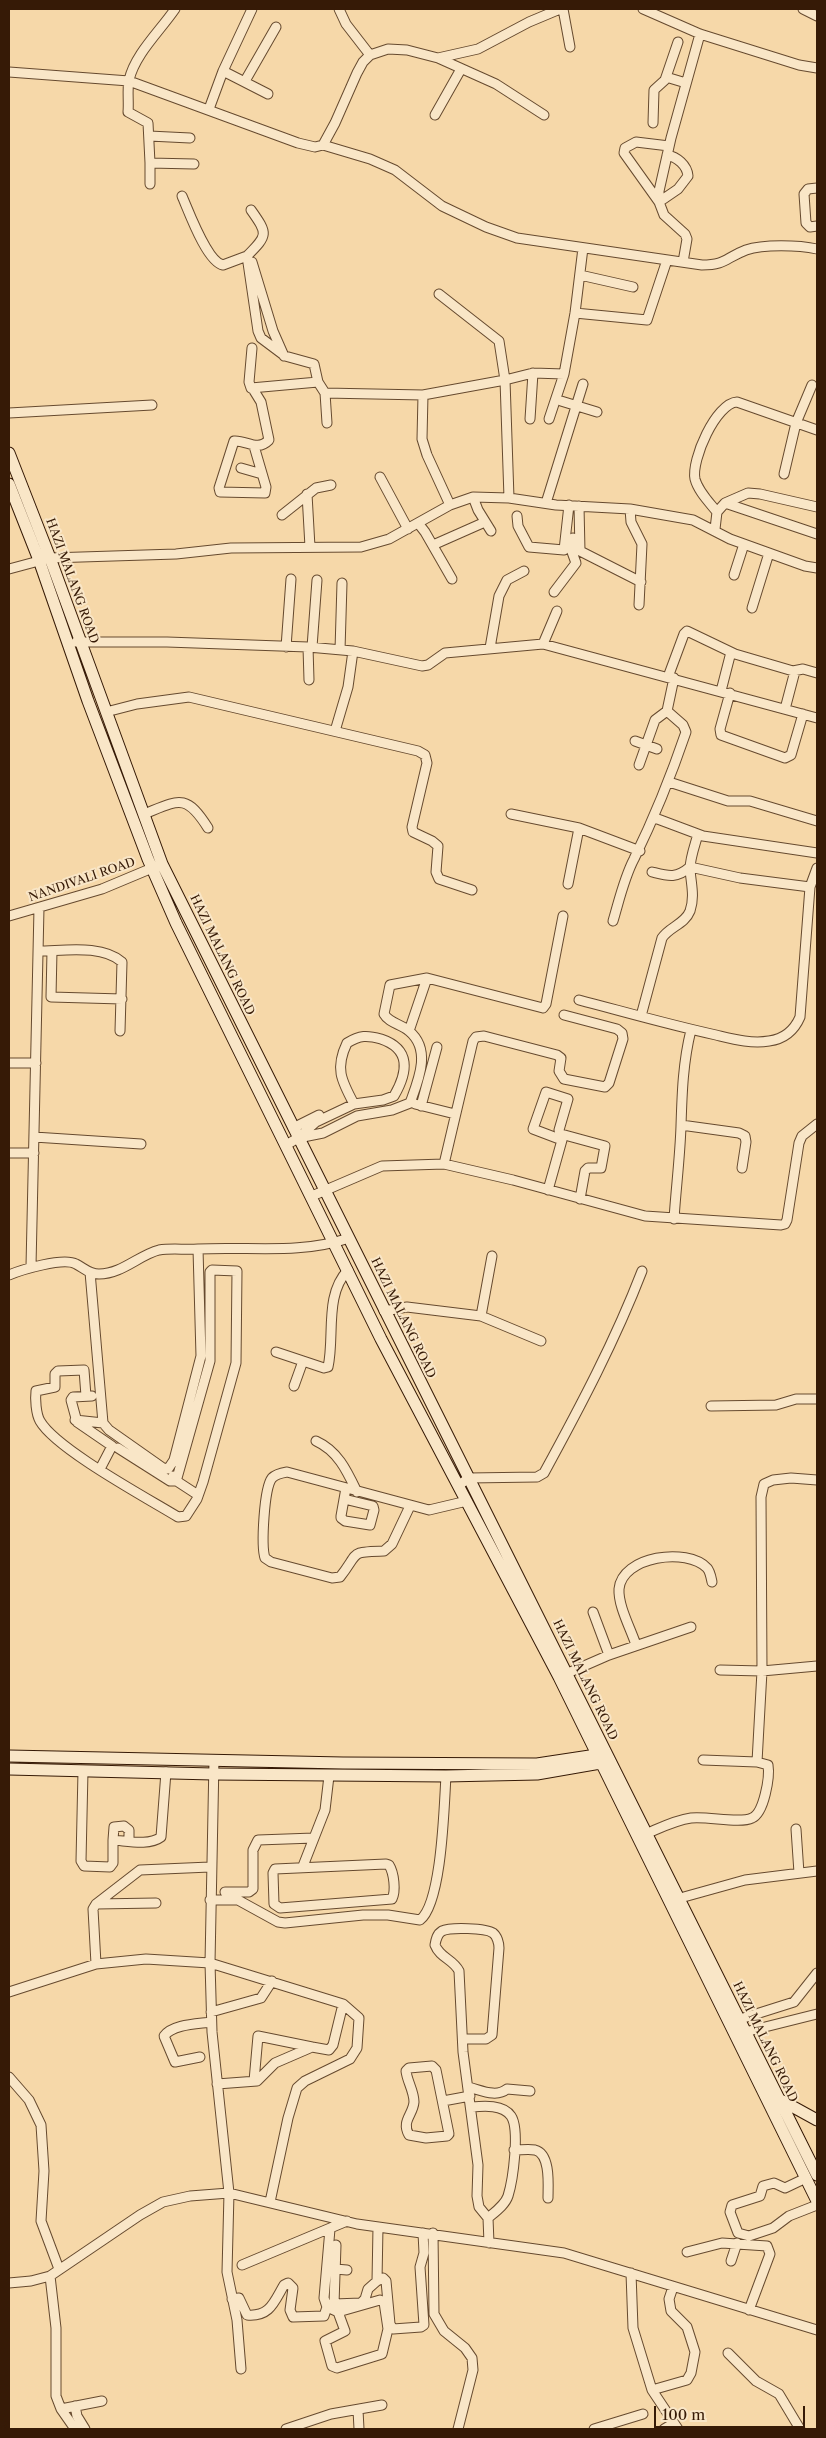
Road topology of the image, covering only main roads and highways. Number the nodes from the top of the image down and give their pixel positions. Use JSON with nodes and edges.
{"nodes":[{"id":1,"x":9,"y":453,"type":"edge"},
{"id":2,"x":9,"y":484,"type":"edge"},
{"id":3,"x":45,"y":559,"type":"junction"},
{"id":4,"x":157,"y":866,"type":"junction"},
{"id":5,"x":238,"y":1018,"type":"junction"},
{"id":6,"x":225,"y":1023,"type":"junction"},
{"id":7,"x":562,"y":1675,"type":"junction"},
{"id":8,"x":9,"y":1756,"type":"edge"},
{"id":9,"x":603,"y":1758,"type":"junction"},
{"id":10,"x":9,"y":1769,"type":"edge"},
{"id":11,"x":674,"y":1900,"type":"junction"},
{"id":12,"x":733,"y":2021,"type":"junction"},
{"id":13,"x":772,"y":2098,"type":"junction"},
{"id":14,"x":817,"y":2120,"type":"edge"},
{"id":15,"x":812,"y":2177,"type":"edge"},
{"id":16,"x":817,"y":2203,"type":"edge"}],
"edges":[{"from":1,"to":3,"type":"main road","name":"HAZI MALANG ROAD"},
{"from":2,"to":3,"type":"main road","name":"HAZI MALANG ROAD"},
{"from":3,"to":4,"type":"main road","name":"HAZI MALANG ROAD"},
{"from":3,"to":4,"type":"main road","name":"HAZI MALANG ROAD"},
{"from":4,"to":5,"type":"main road","name":"HAZI MALANG ROAD"},
{"from":4,"to":6,"type":"main road","name":"HAZI MALANG ROAD"},
{"from":5,"to":6,"type":"main road"},
{"from":5,"to":7,"type":"main road","name":"HAZI MALANG ROAD"},
{"from":6,"to":7,"type":"main road","name":"HAZI MALANG ROAD"},
{"from":7,"to":9,"type":"main road","name":"HAZI MALANG ROAD"},
{"from":8,"to":9,"type":"main road"},
{"from":9,"to":10,"type":"main road"},
{"from":9,"to":11,"type":"main road","name":"HAZI MALANG ROAD"},
{"from":9,"to":11,"type":"main road","name":"HAZI MALANG ROAD"},
{"from":11,"to":12,"type":"main road","name":"HAZI MALANG ROAD"},
{"from":12,"to":13,"type":"main road","name":"HAZI MALANG ROAD"},
{"from":12,"to":13,"type":"main road","name":"HAZI MALANG ROAD"},
{"from":13,"to":14,"type":"main road"},
{"from":13,"to":15,"type":"main road","name":"HAZI MALANG ROAD"},
{"from":15,"to":16,"type":"main road","name":"HAZI MALANG ROAD"}]}
